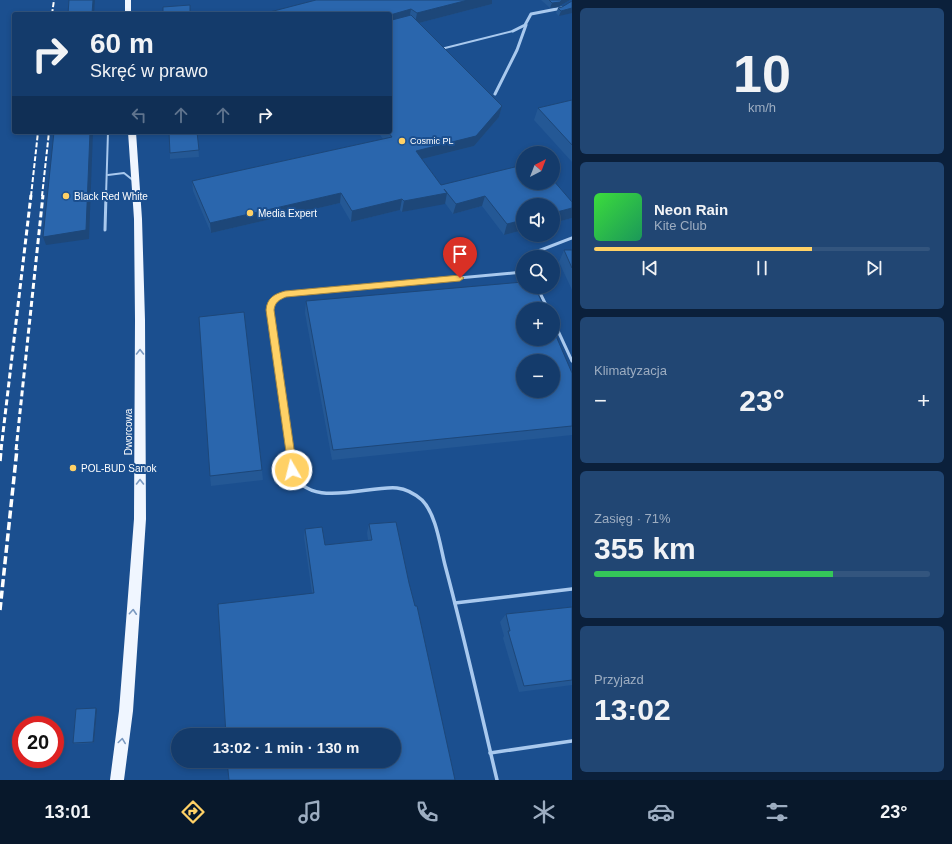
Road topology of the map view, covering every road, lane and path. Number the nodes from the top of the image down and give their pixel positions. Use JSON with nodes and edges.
{"nodes":[{"id":1,"x":128,"y":0,"type":"edge"},
{"id":2,"x":565,"y":7,"type":"edge"},
{"id":3,"x":128,"y":12,"type":"edge"},
{"id":4,"x":526,"y":25,"type":"junction"},
{"id":5,"x":513,"y":31,"type":"joint"},
{"id":6,"x":438,"y":50,"type":"edge"},
{"id":7,"x":495,"y":94,"type":"dead end"},
{"id":8,"x":108,"y":134,"type":"edge"},
{"id":9,"x":132,"y":134,"type":"edge"},
{"id":10,"x":108,"y":175,"type":"junction"},
{"id":11,"x":137,"y":183,"type":"junction"},
{"id":12,"x":105,"y":230,"type":"dead end"},
{"id":13,"x":572,"y":238,"type":"edge"},
{"id":14,"x":541,"y":250,"type":"edge"},
{"id":15,"x":516,"y":273,"type":"edge"},
{"id":16,"x":560,"y":335,"type":"edge"},
{"id":17,"x":572,"y":361,"type":"edge"},
{"id":18,"x":572,"y":589,"type":"edge"},
{"id":19,"x":455,"y":603,"type":"junction"},
{"id":20,"x":572,"y":741,"type":"edge"},
{"id":21,"x":490,"y":753,"type":"junction"},
{"id":22,"x":117,"y":780,"type":"edge"},
{"id":23,"x":497,"y":780,"type":"edge"}],
"edges":[{"from":1,"to":3,"type":"main road"},
{"from":2,"to":4,"type":"street"},
{"from":4,"to":5,"type":"street"},
{"from":4,"to":7,"type":"street"},
{"from":5,"to":6,"type":"lane"},
{"from":8,"to":10,"type":"lane"},
{"from":9,"to":11,"type":"main road","name":"Dworcowa"},
{"from":10,"to":11,"type":"lane"},
{"from":10,"to":12,"type":"lane"},
{"from":22,"to":11,"type":"main road","name":"Dworcowa","one_way":true},
{"from":13,"to":14,"type":"lane"},
{"from":15,"to":19,"type":"lane"},
{"from":16,"to":17,"type":"lane"},
{"from":18,"to":19,"type":"lane"},
{"from":19,"to":21,"type":"lane"},
{"from":20,"to":21,"type":"lane"},
{"from":21,"to":23,"type":"lane"}]}
